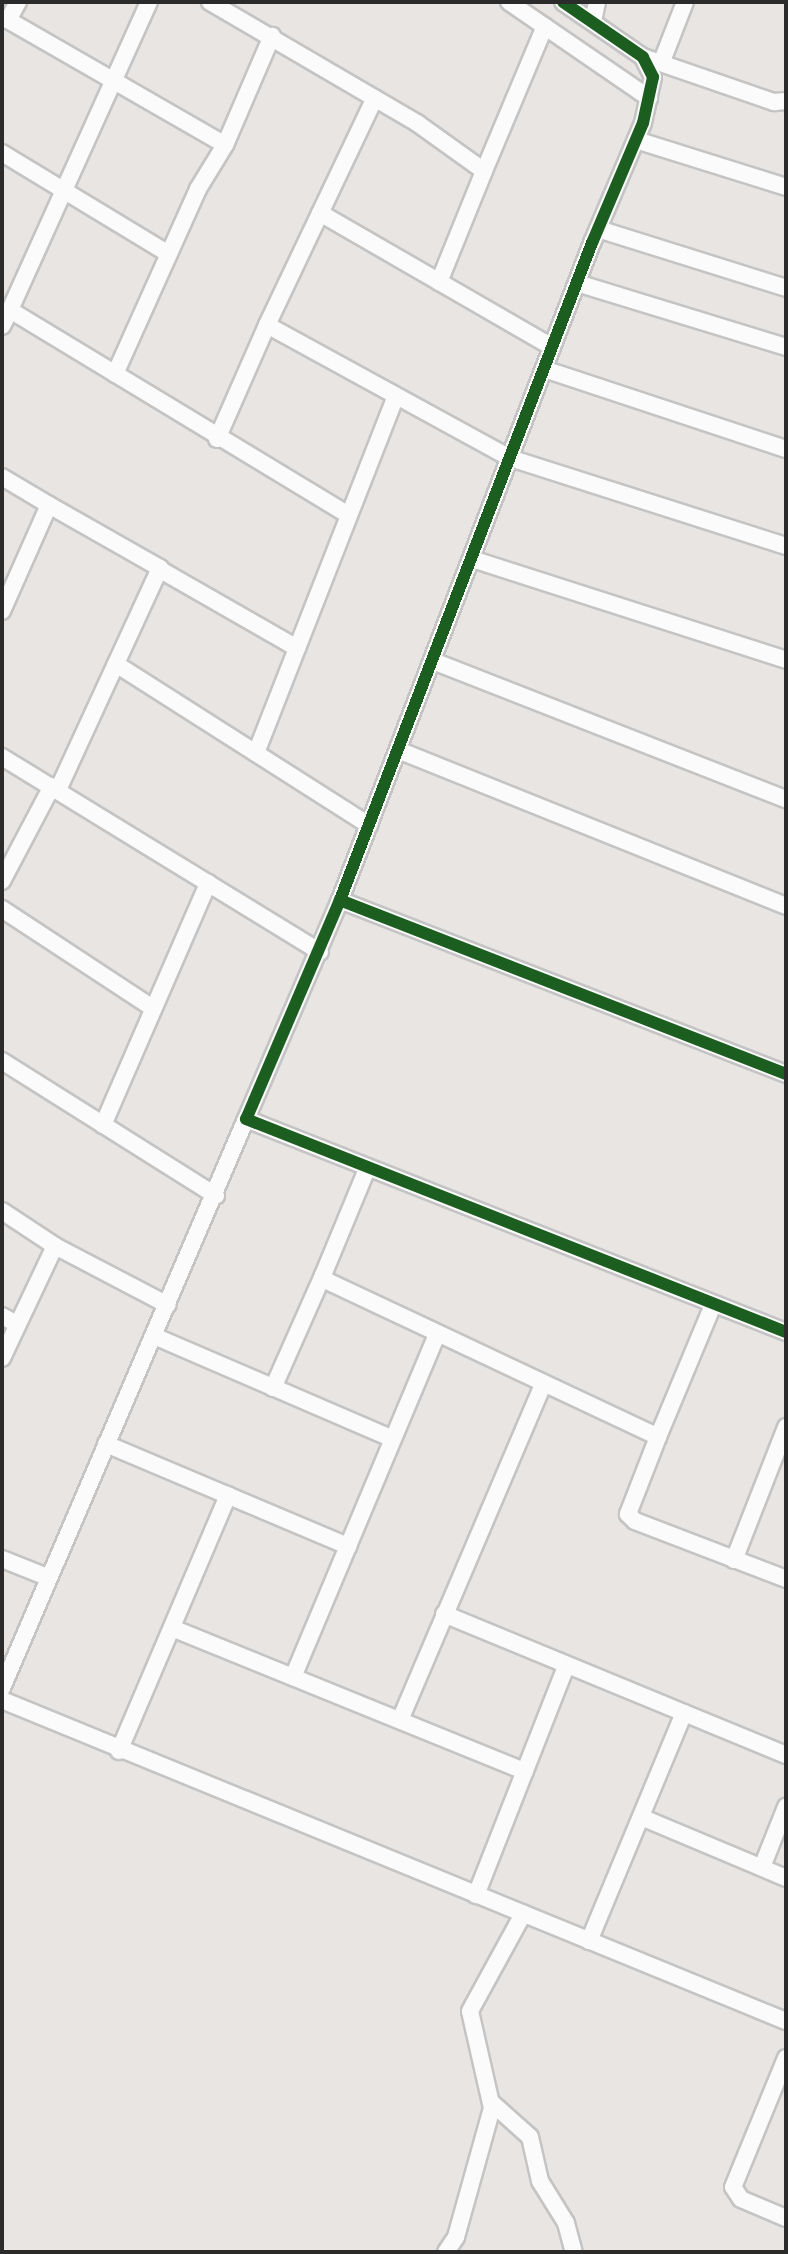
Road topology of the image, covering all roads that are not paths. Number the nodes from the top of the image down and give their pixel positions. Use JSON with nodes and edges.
{"nodes":[{"id":1,"x":18,"y":2,"type":"edge"},
{"id":2,"x":149,"y":2,"type":"edge"},
{"id":3,"x":210,"y":2,"type":"edge"},
{"id":4,"x":509,"y":2,"type":"edge"},
{"id":5,"x":563,"y":2,"type":"edge"},
{"id":6,"x":597,"y":2,"type":"edge"},
{"id":7,"x":685,"y":2,"type":"edge"},
{"id":8,"x":5,"y":17,"type":"edge"},
{"id":9,"x":593,"y":21,"type":"junction"},
{"id":10,"x":545,"y":26,"type":"junction"},
{"id":11,"x":272,"y":36,"type":"junction"},
{"id":12,"x":643,"y":57,"type":"junction"},
{"id":13,"x":662,"y":61,"type":"junction"},
{"id":14,"x":113,"y":80,"type":"junction"},
{"id":15,"x":375,"y":98,"type":"junction"},
{"id":16,"x":649,"y":98,"type":"junction"},
{"id":17,"x":786,"y":101,"type":"edge"},
{"id":18,"x":636,"y":140,"type":"junction"},
{"id":19,"x":225,"y":145,"type":"junction"},
{"id":20,"x":2,"y":153,"type":"edge"},
{"id":21,"x":484,"y":171,"type":"junction"},
{"id":22,"x":786,"y":187,"type":"edge"},
{"id":23,"x":64,"y":190,"type":"junction"},
{"id":24,"x":320,"y":213,"type":"junction"},
{"id":25,"x":598,"y":229,"type":"junction"},
{"id":26,"x":169,"y":254,"type":"junction"},
{"id":27,"x":439,"y":282,"type":"junction"},
{"id":28,"x":577,"y":283,"type":"junction"},
{"id":29,"x":786,"y":288,"type":"edge"},
{"id":30,"x":10,"y":310,"type":"junction"},
{"id":31,"x":267,"y":325,"type":"junction"},
{"id":32,"x":2,"y":326,"type":"edge"},
{"id":33,"x":552,"y":347,"type":"junction"},
{"id":34,"x":786,"y":347,"type":"edge"},
{"id":35,"x":544,"y":369,"type":"junction"},
{"id":36,"x":115,"y":374,"type":"junction"},
{"id":37,"x":396,"y":396,"type":"junction"},
{"id":38,"x":217,"y":439,"type":"junction"},
{"id":39,"x":786,"y":449,"type":"edge"},
{"id":40,"x":510,"y":458,"type":"junction"},
{"id":41,"x":2,"y":477,"type":"edge"},
{"id":42,"x":49,"y":505,"type":"junction"},
{"id":43,"x":349,"y":515,"type":"junction"},
{"id":44,"x":786,"y":546,"type":"edge"},
{"id":45,"x":472,"y":559,"type":"junction"},
{"id":46,"x":159,"y":569,"type":"junction"},
{"id":47,"x":3,"y":606,"type":"edge"},
{"id":48,"x":297,"y":648,"type":"junction"},
{"id":49,"x":786,"y":660,"type":"edge"},
{"id":50,"x":433,"y":661,"type":"junction"},
{"id":51,"x":116,"y":664,"type":"junction"},
{"id":52,"x":398,"y":750,"type":"junction"},
{"id":53,"x":256,"y":753,"type":"junction"},
{"id":54,"x":2,"y":757,"type":"edge"},
{"id":55,"x":55,"y":788,"type":"junction"},
{"id":56,"x":786,"y":799,"type":"edge"},
{"id":57,"x":369,"y":825,"type":"junction"},
{"id":58,"x":2,"y":881,"type":"edge"},
{"id":59,"x":208,"y":883,"type":"junction"},
{"id":60,"x":340,"y":900,"type":"junction"},
{"id":61,"x":786,"y":906,"type":"edge"},
{"id":62,"x":2,"y":909,"type":"edge"},
{"id":63,"x":320,"y":952,"type":"junction"},
{"id":64,"x":153,"y":1008,"type":"junction"},
{"id":65,"x":2,"y":1061,"type":"edge"},
{"id":66,"x":786,"y":1074,"type":"edge"},
{"id":67,"x":246,"y":1119,"type":"junction"},
{"id":68,"x":103,"y":1125,"type":"junction"},
{"id":69,"x":367,"y":1169,"type":"junction"},
{"id":70,"x":216,"y":1196,"type":"junction"},
{"id":71,"x":2,"y":1211,"type":"edge"},
{"id":72,"x":55,"y":1246,"type":"junction"},
{"id":73,"x":323,"y":1275,"type":"junction"},
{"id":74,"x":168,"y":1305,"type":"junction"},
{"id":75,"x":713,"y":1305,"type":"junction"},
{"id":76,"x":9,"y":1320,"type":"edge"},
{"id":77,"x":786,"y":1332,"type":"edge"},
{"id":78,"x":437,"y":1335,"type":"junction"},
{"id":79,"x":154,"y":1336,"type":"junction"},
{"id":80,"x":2,"y":1358,"type":"edge"},
{"id":81,"x":543,"y":1384,"type":"junction"},
{"id":82,"x":273,"y":1388,"type":"junction"},
{"id":83,"x":786,"y":1427,"type":"edge"},
{"id":84,"x":658,"y":1437,"type":"junction"},
{"id":85,"x":393,"y":1439,"type":"junction"},
{"id":86,"x":106,"y":1444,"type":"junction"},
{"id":87,"x":779,"y":1464,"type":"edge"},
{"id":88,"x":228,"y":1495,"type":"junction"},
{"id":89,"x":348,"y":1546,"type":"junction"},
{"id":90,"x":2,"y":1559,"type":"edge"},
{"id":91,"x":734,"y":1560,"type":"junction"},
{"id":92,"x":47,"y":1577,"type":"junction"},
{"id":93,"x":786,"y":1579,"type":"edge"},
{"id":94,"x":444,"y":1614,"type":"junction"},
{"id":95,"x":172,"y":1628,"type":"junction"},
{"id":96,"x":566,"y":1666,"type":"junction"},
{"id":97,"x":293,"y":1677,"type":"junction"},
{"id":98,"x":2,"y":1688,"type":"edge"},
{"id":99,"x":2,"y":1700,"type":"edge"},
{"id":100,"x":684,"y":1713,"type":"junction"},
{"id":101,"x":400,"y":1720,"type":"junction"},
{"id":102,"x":119,"y":1751,"type":"junction"},
{"id":103,"x":786,"y":1755,"type":"edge"},
{"id":104,"x":525,"y":1771,"type":"junction"},
{"id":105,"x":786,"y":1807,"type":"edge"},
{"id":106,"x":641,"y":1817,"type":"junction"},
{"id":107,"x":762,"y":1867,"type":"junction"},
{"id":108,"x":786,"y":1878,"type":"edge"},
{"id":109,"x":476,"y":1895,"type":"junction"},
{"id":110,"x":523,"y":1914,"type":"junction"},
{"id":111,"x":589,"y":1941,"type":"junction"},
{"id":112,"x":786,"y":2021,"type":"edge"},
{"id":113,"x":786,"y":2058,"type":"edge"},
{"id":114,"x":492,"y":2103,"type":"junction"},
{"id":115,"x":786,"y":2218,"type":"edge"},
{"id":116,"x":446,"y":2252,"type":"edge"},
{"id":117,"x":574,"y":2252,"type":"edge"}],
"edges":[{"from":1,"to":8,"type":"street"},
{"from":2,"to":14,"type":"street"},
{"from":3,"to":11,"type":"street"},
{"from":4,"to":10,"type":"street"},
{"from":5,"to":9,"type":"street"},
{"from":6,"to":9,"type":"street"},
{"from":7,"to":13,"type":"street"},
{"from":8,"to":14,"type":"street"},
{"from":9,"to":12,"type":"street"},
{"from":10,"to":16,"type":"street"},
{"from":10,"to":21,"type":"street"},
{"from":11,"to":15,"type":"street"},
{"from":11,"to":19,"type":"street"},
{"from":12,"to":13,"type":"street"},
{"from":12,"to":16,"type":"street"},
{"from":13,"to":17,"type":"street"},
{"from":14,"to":19,"type":"street"},
{"from":14,"to":23,"type":"street"},
{"from":15,"to":21,"type":"street"},
{"from":15,"to":24,"type":"street"},
{"from":16,"to":18,"type":"street"},
{"from":18,"to":22,"type":"street"},
{"from":18,"to":25,"type":"street"},
{"from":19,"to":26,"type":"street"},
{"from":20,"to":23,"type":"street"},
{"from":21,"to":27,"type":"street"},
{"from":23,"to":26,"type":"street"},
{"from":23,"to":30,"type":"street"},
{"from":24,"to":27,"type":"street"},
{"from":24,"to":31,"type":"street"},
{"from":25,"to":28,"type":"street"},
{"from":25,"to":29,"type":"street"},
{"from":26,"to":36,"type":"street"},
{"from":27,"to":33,"type":"street"},
{"from":28,"to":33,"type":"street"},
{"from":28,"to":34,"type":"street"},
{"from":30,"to":32,"type":"street"},
{"from":30,"to":36,"type":"street"},
{"from":31,"to":37,"type":"street"},
{"from":31,"to":38,"type":"street"},
{"from":33,"to":35,"type":"street"},
{"from":35,"to":39,"type":"street"},
{"from":35,"to":40,"type":"street"},
{"from":36,"to":38,"type":"street"},
{"from":37,"to":40,"type":"street"},
{"from":37,"to":43,"type":"street"},
{"from":38,"to":43,"type":"street"},
{"from":40,"to":44,"type":"street"},
{"from":40,"to":45,"type":"street"},
{"from":41,"to":42,"type":"street"},
{"from":42,"to":46,"type":"street"},
{"from":42,"to":47,"type":"street"},
{"from":43,"to":48,"type":"street"},
{"from":45,"to":49,"type":"street"},
{"from":45,"to":50,"type":"street"},
{"from":46,"to":48,"type":"street"},
{"from":46,"to":51,"type":"street"},
{"from":48,"to":53,"type":"street"},
{"from":50,"to":52,"type":"street"},
{"from":50,"to":56,"type":"street"},
{"from":51,"to":53,"type":"street"},
{"from":51,"to":55,"type":"street"},
{"from":52,"to":57,"type":"street"},
{"from":52,"to":61,"type":"street"},
{"from":53,"to":57,"type":"street"},
{"from":54,"to":55,"type":"street"},
{"from":55,"to":58,"type":"street"},
{"from":55,"to":59,"type":"street"},
{"from":57,"to":60,"type":"street"},
{"from":59,"to":63,"type":"street"},
{"from":59,"to":64,"type":"street"},
{"from":60,"to":63,"type":"street"},
{"from":60,"to":66,"type":"street"},
{"from":62,"to":64,"type":"street"},
{"from":63,"to":67,"type":"street"},
{"from":64,"to":68,"type":"street"},
{"from":65,"to":68,"type":"street"},
{"from":67,"to":69,"type":"street"},
{"from":67,"to":70,"type":"street"},
{"from":68,"to":70,"type":"street"},
{"from":69,"to":73,"type":"street"},
{"from":69,"to":75,"type":"street"},
{"from":70,"to":74,"type":"street"},
{"from":71,"to":72,"type":"street"},
{"from":72,"to":74,"type":"street"},
{"from":72,"to":76,"type":"street"},
{"from":73,"to":78,"type":"street"},
{"from":73,"to":82,"type":"street"},
{"from":74,"to":79,"type":"street"},
{"from":75,"to":77,"type":"street"},
{"from":75,"to":84,"type":"street"},
{"from":76,"to":80,"type":"street"},
{"from":78,"to":81,"type":"street"},
{"from":78,"to":85,"type":"street"},
{"from":79,"to":82,"type":"street"},
{"from":79,"to":86,"type":"street"},
{"from":81,"to":84,"type":"street"},
{"from":81,"to":94,"type":"street"},
{"from":82,"to":85,"type":"street"},
{"from":83,"to":87,"type":"street"},
{"from":84,"to":91,"type":"street"},
{"from":85,"to":89,"type":"street"},
{"from":86,"to":88,"type":"street"},
{"from":86,"to":92,"type":"street"},
{"from":87,"to":91,"type":"street"},
{"from":88,"to":89,"type":"street"},
{"from":88,"to":95,"type":"street"},
{"from":89,"to":97,"type":"street"},
{"from":90,"to":92,"type":"street"},
{"from":91,"to":93,"type":"street"},
{"from":92,"to":98,"type":"street"},
{"from":94,"to":96,"type":"street"},
{"from":94,"to":101,"type":"street"},
{"from":95,"to":97,"type":"street"},
{"from":95,"to":102,"type":"street"},
{"from":96,"to":100,"type":"street"},
{"from":96,"to":104,"type":"street"},
{"from":97,"to":101,"type":"street"},
{"from":99,"to":102,"type":"street"},
{"from":100,"to":103,"type":"street"},
{"from":100,"to":106,"type":"street"},
{"from":101,"to":104,"type":"street"},
{"from":102,"to":109,"type":"street"},
{"from":104,"to":109,"type":"street"},
{"from":105,"to":107,"type":"street"},
{"from":106,"to":107,"type":"street"},
{"from":106,"to":111,"type":"street"},
{"from":107,"to":108,"type":"street"},
{"from":109,"to":110,"type":"street"},
{"from":110,"to":111,"type":"street"},
{"from":110,"to":114,"type":"street"},
{"from":111,"to":112,"type":"street"},
{"from":113,"to":115,"type":"street"},
{"from":114,"to":116,"type":"street"},
{"from":114,"to":117,"type":"street"}]}
